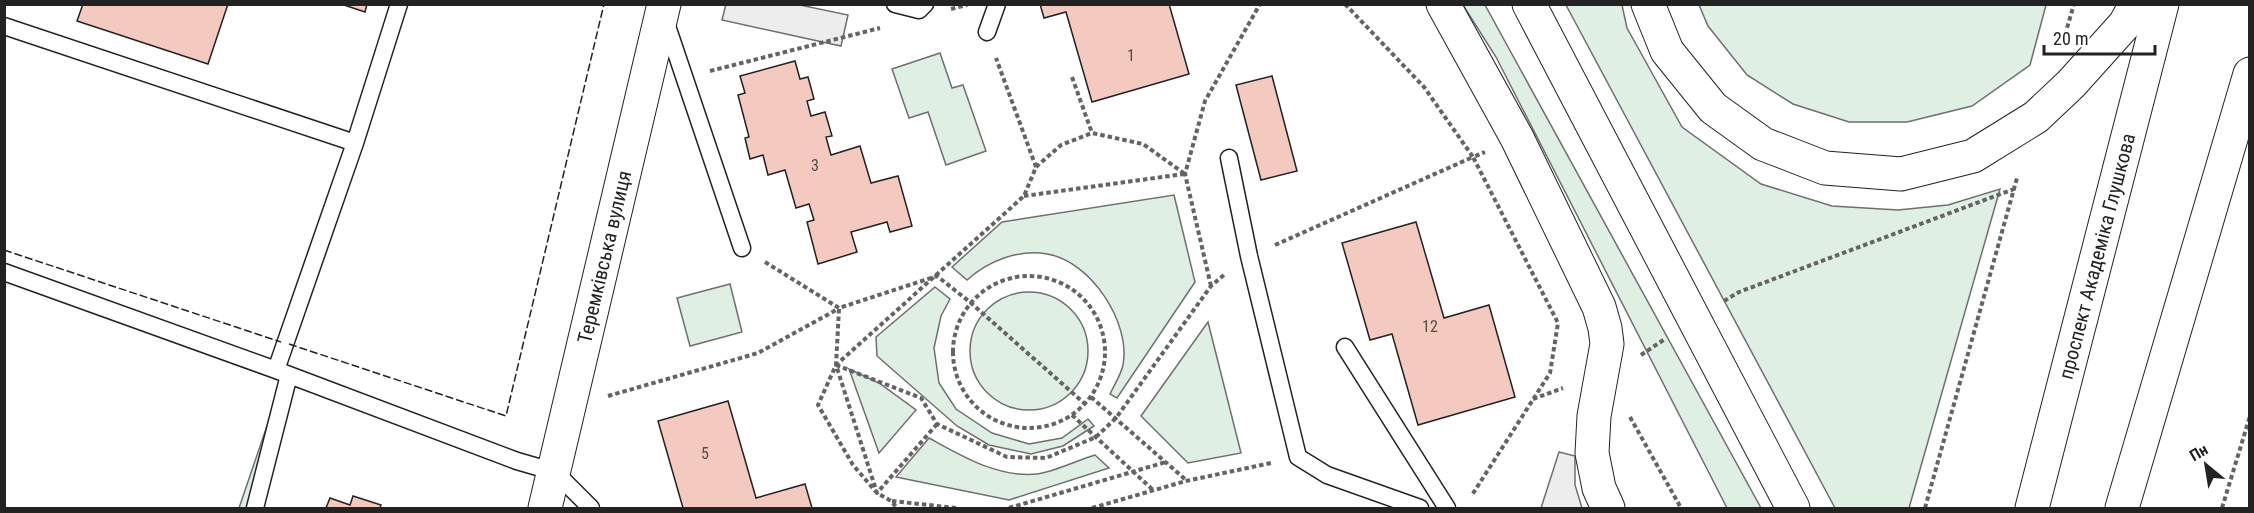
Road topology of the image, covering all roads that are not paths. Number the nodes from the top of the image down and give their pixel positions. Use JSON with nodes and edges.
{"nodes":[{"id":1,"x":399,"y":4,"type":"edge"},
{"id":2,"x":895,"y":4,"type":"edge"},
{"id":3,"x":926,"y":4,"type":"edge"},
{"id":4,"x":997,"y":4,"type":"edge"},
{"id":5,"x":1443,"y":4,"type":"edge"},
{"id":6,"x":1529,"y":4,"type":"edge"},
{"id":7,"x":1647,"y":4,"type":"edge"},
{"id":8,"x":2136,"y":4,"type":"edge"},
{"id":9,"x":2162,"y":4,"type":"edge"},
{"id":10,"x":663,"y":7,"type":"edge"},
{"id":11,"x":4,"y":26,"type":"edge"},
{"id":12,"x":987,"y":32,"type":"road end"},
{"id":13,"x":2249,"y":74,"type":"edge"},
{"id":14,"x":355,"y":143,"type":"junction"},
{"id":15,"x":1229,"y":158,"type":"dead end"},
{"id":16,"x":742,"y":248,"type":"road end"},
{"id":17,"x":4,"y":272,"type":"edge"},
{"id":18,"x":1345,"y":347,"type":"dead end"},
{"id":19,"x":282,"y":372,"type":"junction"},
{"id":20,"x":555,"y":472,"type":"junction"},
{"id":21,"x":255,"y":508,"type":"edge"},
{"id":22,"x":546,"y":508,"type":"edge"},
{"id":23,"x":591,"y":508,"type":"edge"},
{"id":24,"x":1420,"y":508,"type":"edge"},
{"id":25,"x":1447,"y":508,"type":"edge"},
{"id":26,"x":1608,"y":508,"type":"edge"},
{"id":27,"x":1793,"y":508,"type":"edge"},
{"id":28,"x":2032,"y":508,"type":"edge"},
{"id":29,"x":2122,"y":508,"type":"edge"}],
"edges":[{"from":1,"to":14,"type":"lane"},
{"from":2,"to":3,"type":"lane"},
{"from":4,"to":12,"type":"lane"},
{"from":5,"to":26,"type":"main road"},
{"from":6,"to":27,"type":"main road"},
{"from":7,"to":8,"type":"main road"},
{"from":9,"to":28,"type":"main road","name":"проспект Академіка Глушкова"},
{"from":10,"to":16,"type":"lane"},
{"from":10,"to":20,"type":"main road","name":"Теремківська вулиця"},
{"from":11,"to":14,"type":"lane"},
{"from":13,"to":29,"type":"main road"},
{"from":14,"to":19,"type":"lane"},
{"from":15,"to":24,"type":"lane"},
{"from":17,"to":19,"type":"lane"},
{"from":18,"to":25,"type":"lane"},
{"from":19,"to":20,"type":"lane"},
{"from":19,"to":21,"type":"lane"},
{"from":20,"to":22,"type":"main road","name":"Теремківська вулиця"},
{"from":20,"to":23,"type":"lane"}]}
